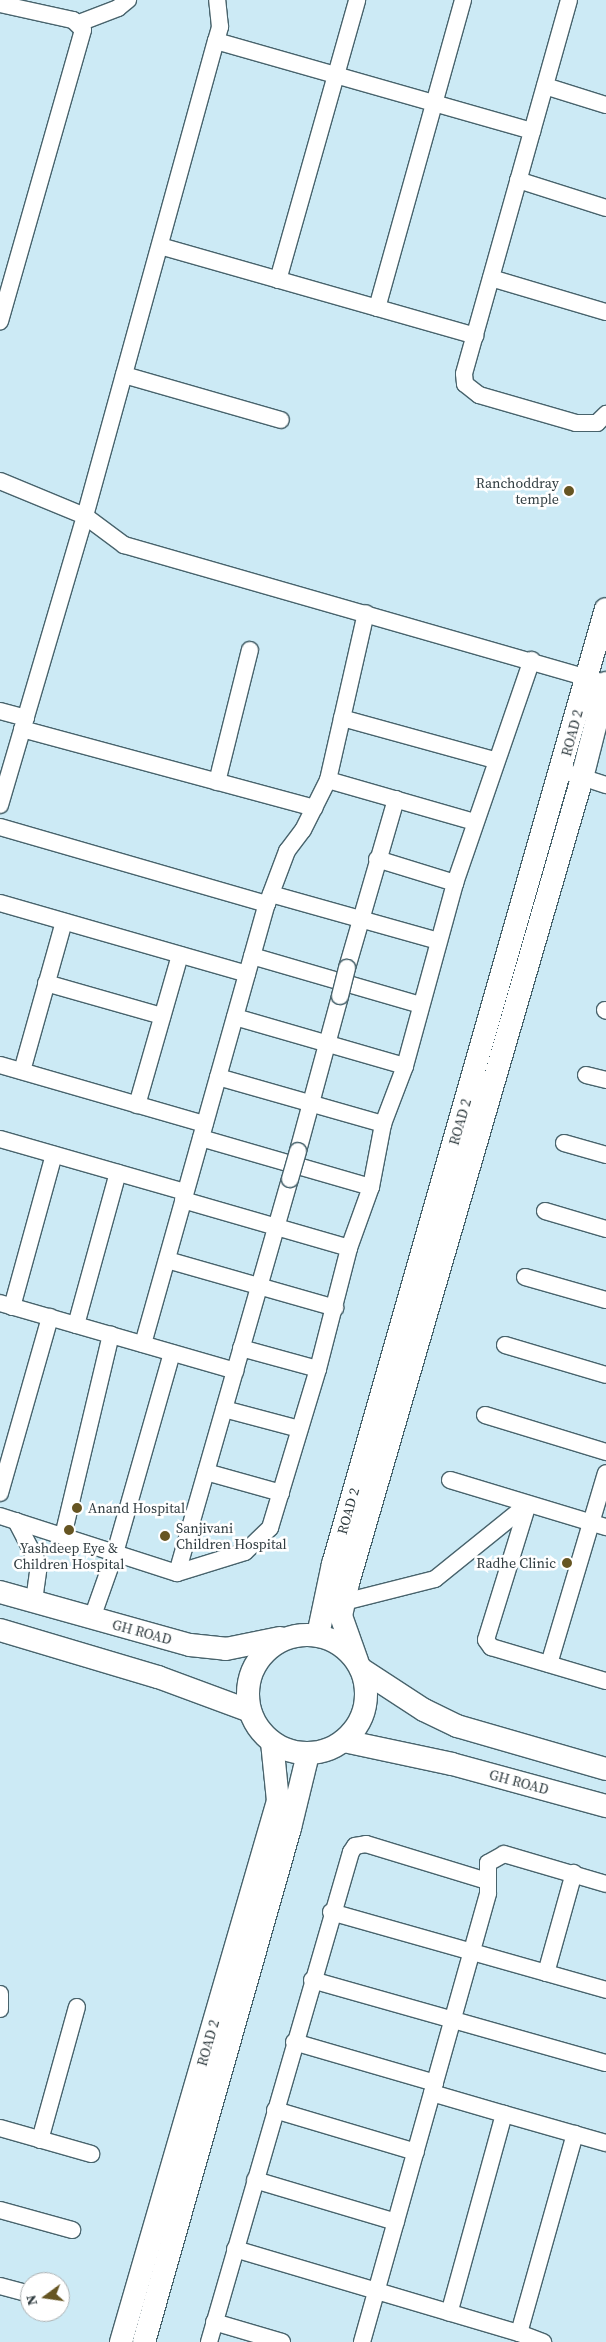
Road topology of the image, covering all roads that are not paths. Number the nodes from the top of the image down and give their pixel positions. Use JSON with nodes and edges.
{"nodes":[{"id":1,"x":128,"y":0,"type":"edge"},
{"id":2,"x":217,"y":0,"type":"edge"},
{"id":3,"x":357,"y":0,"type":"edge"},
{"id":4,"x":463,"y":0,"type":"edge"},
{"id":5,"x":569,"y":0,"type":"edge"},
{"id":6,"x":0,"y":4,"type":"edge"},
{"id":7,"x":79,"y":23,"type":"junction"},
{"id":8,"x":216,"y":41,"type":"junction"},
{"id":9,"x":335,"y":75,"type":"junction"},
{"id":10,"x":545,"y":86,"type":"junction"},
{"id":11,"x":435,"y":103,"type":"junction"},
{"id":12,"x":606,"y":105,"type":"edge"},
{"id":13,"x":532,"y":131,"type":"junction"},
{"id":14,"x":518,"y":180,"type":"junction"},
{"id":15,"x":606,"y":208,"type":"edge"},
{"id":16,"x":160,"y":246,"type":"junction"},
{"id":17,"x":491,"y":278,"type":"junction"},
{"id":18,"x":278,"y":280,"type":"junction"},
{"id":19,"x":378,"y":308,"type":"junction"},
{"id":20,"x":606,"y":312,"type":"edge"},
{"id":21,"x":0,"y":320,"type":"edge"},
{"id":22,"x":475,"y":336,"type":"junction"},
{"id":23,"x":124,"y":375,"type":"junction"},
{"id":24,"x":606,"y":414,"type":"edge"},
{"id":25,"x":281,"y":420,"type":"dead end"},
{"id":26,"x":0,"y":481,"type":"edge"},
{"id":27,"x":86,"y":516,"type":"junction"},
{"id":28,"x":606,"y":609,"type":"edge"},
{"id":29,"x":366,"y":613,"type":"junction"},
{"id":30,"x":250,"y":650,"type":"dead end"},
{"id":31,"x":532,"y":660,"type":"junction"},
{"id":32,"x":599,"y":681,"type":"edge"},
{"id":33,"x":0,"y":711,"type":"edge"},
{"id":34,"x":342,"y":718,"type":"junction"},
{"id":35,"x":24,"y":723,"type":"junction"},
{"id":36,"x":495,"y":760,"type":"junction"},
{"id":37,"x":572,"y":774,"type":"junction"},
{"id":38,"x":328,"y":780,"type":"junction"},
{"id":39,"x":217,"y":782,"type":"junction"},
{"id":40,"x":606,"y":785,"type":"edge"},
{"id":41,"x":396,"y":799,"type":"junction"},
{"id":42,"x":0,"y":805,"type":"edge"},
{"id":43,"x":315,"y":808,"type":"junction"},
{"id":44,"x":474,"y":822,"type":"junction"},
{"id":45,"x":0,"y":827,"type":"edge"},
{"id":46,"x":377,"y":860,"type":"junction"},
{"id":47,"x":455,"y":883,"type":"junction"},
{"id":48,"x":269,"y":899,"type":"junction"},
{"id":49,"x":0,"y":903,"type":"edge"},
{"id":50,"x":359,"y":918,"type":"junction"},
{"id":51,"x":64,"y":922,"type":"junction"},
{"id":52,"x":438,"y":941,"type":"junction"},
{"id":53,"x":180,"y":955,"type":"junction"},
{"id":54,"x":252,"y":956,"type":"junction"},
{"id":55,"x":247,"y":974,"type":"junction"},
{"id":56,"x":46,"y":983,"type":"junction"},
{"id":57,"x":421,"y":1005,"type":"junction"},
{"id":58,"x":162,"y":1016,"type":"junction"},
{"id":59,"x":235,"y":1017,"type":"junction"},
{"id":60,"x":328,"y":1044,"type":"junction"},
{"id":61,"x":0,"y":1065,"type":"edge"},
{"id":62,"x":405,"y":1066,"type":"junction"},
{"id":63,"x":22,"y":1072,"type":"junction"},
{"id":64,"x":586,"y":1075,"type":"dead end"},
{"id":65,"x":218,"y":1077,"type":"junction"},
{"id":66,"x":606,"y":1080,"type":"edge"},
{"id":67,"x":313,"y":1104,"type":"junction"},
{"id":68,"x":137,"y":1105,"type":"junction"},
{"id":69,"x":384,"y":1124,"type":"junction"},
{"id":70,"x":203,"y":1131,"type":"junction"},
{"id":71,"x":0,"y":1139,"type":"edge"},
{"id":72,"x":564,"y":1143,"type":"dead end"},
{"id":73,"x":54,"y":1155,"type":"junction"},
{"id":74,"x":606,"y":1155,"type":"edge"},
{"id":75,"x":118,"y":1173,"type":"junction"},
{"id":76,"x":371,"y":1187,"type":"junction"},
{"id":77,"x":184,"y":1196,"type":"junction"},
{"id":78,"x":545,"y":1211,"type":"dead end"},
{"id":79,"x":275,"y":1226,"type":"junction"},
{"id":80,"x":606,"y":1229,"type":"edge"},
{"id":81,"x":350,"y":1248,"type":"junction"},
{"id":82,"x":167,"y":1260,"type":"junction"},
{"id":83,"x":525,"y":1277,"type":"dead end"},
{"id":84,"x":258,"y":1286,"type":"junction"},
{"id":85,"x":606,"y":1300,"type":"edge"},
{"id":86,"x":6,"y":1305,"type":"edge"},
{"id":87,"x":335,"y":1308,"type":"junction"},
{"id":88,"x":50,"y":1317,"type":"junction"},
{"id":89,"x":76,"y":1325,"type":"junction"},
{"id":90,"x":111,"y":1335,"type":"junction"},
{"id":91,"x":143,"y":1344,"type":"junction"},
{"id":92,"x":505,"y":1345,"type":"dead end"},
{"id":93,"x":241,"y":1348,"type":"junction"},
{"id":94,"x":172,"y":1353,"type":"junction"},
{"id":95,"x":318,"y":1370,"type":"junction"},
{"id":96,"x":235,"y":1371,"type":"junction"},
{"id":97,"x":606,"y":1375,"type":"edge"},
{"id":98,"x":224,"y":1409,"type":"junction"},
{"id":99,"x":484,"y":1415,"type":"dead end"},
{"id":100,"x":299,"y":1430,"type":"junction"},
{"id":101,"x":606,"y":1452,"type":"edge"},
{"id":102,"x":206,"y":1472,"type":"junction"},
{"id":103,"x":606,"y":1473,"type":"edge"},
{"id":104,"x":450,"y":1480,"type":"dead end"},
{"id":105,"x":0,"y":1493,"type":"edge"},
{"id":106,"x":281,"y":1493,"type":"junction"},
{"id":107,"x":528,"y":1504,"type":"junction"},
{"id":108,"x":0,"y":1516,"type":"edge"},
{"id":109,"x":16,"y":1521,"type":"junction"},
{"id":110,"x":599,"y":1525,"type":"edge"},
{"id":111,"x":63,"y":1536,"type":"junction"},
{"id":112,"x":115,"y":1553,"type":"junction"},
{"id":113,"x":178,"y":1573,"type":"junction"},
{"id":114,"x":0,"y":1592,"type":"edge"},
{"id":115,"x":34,"y":1602,"type":"junction"},
{"id":116,"x":344,"y":1602,"type":"junction"},
{"id":117,"x":92,"y":1618,"type":"junction"},
{"id":118,"x":0,"y":1630,"type":"edge"},
{"id":119,"x":318,"y":1635,"type":"junction"},
{"id":120,"x":286,"y":1636,"type":"junction"},
{"id":121,"x":549,"y":1664,"type":"junction"},
{"id":122,"x":359,"y":1665,"type":"junction"},
{"id":123,"x":606,"y":1681,"type":"edge"},
{"id":124,"x":250,"y":1711,"type":"junction"},
{"id":125,"x":272,"y":1742,"type":"junction"},
{"id":126,"x":344,"y":1742,"type":"junction"},
{"id":127,"x":308,"y":1754,"type":"junction"},
{"id":128,"x":606,"y":1769,"type":"edge"},
{"id":129,"x":606,"y":1806,"type":"edge"},
{"id":130,"x":574,"y":1873,"type":"junction"},
{"id":131,"x":487,"y":1882,"type":"junction"},
{"id":132,"x":606,"y":1884,"type":"edge"},
{"id":133,"x":331,"y":1912,"type":"junction"},
{"id":134,"x":472,"y":1952,"type":"junction"},
{"id":135,"x":546,"y":1973,"type":"junction"},
{"id":136,"x":312,"y":1980,"type":"junction"},
{"id":137,"x":606,"y":1990,"type":"edge"},
{"id":138,"x":0,"y":1994,"type":"edge"},
{"id":139,"x":77,"y":2007,"type":"dead end"},
{"id":140,"x":0,"y":2008,"type":"edge"},
{"id":141,"x":453,"y":2020,"type":"junction"},
{"id":142,"x":294,"y":2042,"type":"junction"},
{"id":143,"x":606,"y":2063,"type":"edge"},
{"id":144,"x":433,"y":2088,"type":"junction"},
{"id":145,"x":275,"y":2110,"type":"junction"},
{"id":146,"x":504,"y":2114,"type":"junction"},
{"id":147,"x":0,"y":2128,"type":"edge"},
{"id":148,"x":575,"y":2134,"type":"junction"},
{"id":149,"x":40,"y":2140,"type":"junction"},
{"id":150,"x":606,"y":2143,"type":"edge"},
{"id":151,"x":416,"y":2152,"type":"junction"},
{"id":152,"x":91,"y":2154,"type":"dead end"},
{"id":153,"x":254,"y":2180,"type":"junction"},
{"id":154,"x":0,"y":2210,"type":"edge"},
{"id":155,"x":396,"y":2222,"type":"junction"},
{"id":156,"x":72,"y":2230,"type":"dead end"},
{"id":157,"x":235,"y":2249,"type":"junction"},
{"id":158,"x":0,"y":2286,"type":"edge"},
{"id":159,"x":20,"y":2291,"type":"edge"},
{"id":160,"x":376,"y":2292,"type":"junction"},
{"id":161,"x":448,"y":2313,"type":"junction"},
{"id":162,"x":214,"y":2322,"type":"junction"},
{"id":163,"x":519,"y":2333,"type":"junction"},
{"id":164,"x":121,"y":2342,"type":"edge"},
{"id":165,"x":144,"y":2342,"type":"edge"},
{"id":166,"x":208,"y":2342,"type":"edge"},
{"id":167,"x":282,"y":2342,"type":"edge"},
{"id":168,"x":362,"y":2342,"type":"edge"},
{"id":169,"x":542,"y":2342,"type":"edge"}],
"edges":[{"from":1,"to":7,"type":"street"},
{"from":2,"to":8,"type":"street"},
{"from":3,"to":9,"type":"street"},
{"from":4,"to":11,"type":"street"},
{"from":5,"to":10,"type":"street"},
{"from":6,"to":7,"type":"street"},
{"from":7,"to":21,"type":"street"},
{"from":8,"to":9,"type":"street"},
{"from":8,"to":16,"type":"street"},
{"from":9,"to":11,"type":"street"},
{"from":9,"to":18,"type":"street"},
{"from":10,"to":12,"type":"street"},
{"from":10,"to":13,"type":"street"},
{"from":11,"to":13,"type":"street"},
{"from":11,"to":19,"type":"street"},
{"from":13,"to":14,"type":"street"},
{"from":14,"to":15,"type":"street"},
{"from":14,"to":17,"type":"street"},
{"from":16,"to":18,"type":"street"},
{"from":16,"to":23,"type":"street"},
{"from":17,"to":20,"type":"street"},
{"from":17,"to":22,"type":"street"},
{"from":18,"to":19,"type":"street"},
{"from":19,"to":22,"type":"street"},
{"from":22,"to":24,"type":"street"},
{"from":23,"to":25,"type":"street"},
{"from":23,"to":27,"type":"street"},
{"from":26,"to":27,"type":"street"},
{"from":27,"to":29,"type":"street"},
{"from":27,"to":35,"type":"street"},
{"from":28,"to":32,"type":"street","name":"ROAD 2"},
{"from":29,"to":31,"type":"street"},
{"from":29,"to":34,"type":"street"},
{"from":30,"to":39,"type":"street"},
{"from":31,"to":32,"type":"street"},
{"from":31,"to":36,"type":"street"},
{"from":32,"to":37,"type":"street","name":"ROAD 2"},
{"from":33,"to":35,"type":"street"},
{"from":34,"to":36,"type":"street"},
{"from":34,"to":38,"type":"street"},
{"from":35,"to":39,"type":"street"},
{"from":35,"to":42,"type":"street"},
{"from":36,"to":44,"type":"street"},
{"from":37,"to":40,"type":"street"},
{"from":37,"to":116,"type":"street","name":"ROAD 2"},
{"from":37,"to":119,"type":"street","name":"ROAD 2"},
{"from":38,"to":41,"type":"street"},
{"from":38,"to":43,"type":"street"},
{"from":39,"to":43,"type":"street"},
{"from":41,"to":44,"type":"street"},
{"from":41,"to":46,"type":"street"},
{"from":43,"to":48,"type":"street"},
{"from":44,"to":47,"type":"street"},
{"from":45,"to":48,"type":"street"},
{"from":46,"to":47,"type":"street"},
{"from":46,"to":50,"type":"street"},
{"from":47,"to":52,"type":"street"},
{"from":48,"to":50,"type":"street"},
{"from":48,"to":54,"type":"street"},
{"from":49,"to":51,"type":"street"},
{"from":50,"to":52,"type":"street"},
{"from":50,"to":60,"type":"street","bridge":true},
{"from":51,"to":53,"type":"street"},
{"from":51,"to":56,"type":"street"},
{"from":52,"to":57,"type":"street"},
{"from":53,"to":55,"type":"street"},
{"from":53,"to":58,"type":"street"},
{"from":54,"to":55,"type":"street"},
{"from":54,"to":57,"type":"street"},
{"from":55,"to":59,"type":"street"},
{"from":56,"to":58,"type":"street"},
{"from":56,"to":63,"type":"street"},
{"from":57,"to":62,"type":"street"},
{"from":58,"to":68,"type":"street"},
{"from":59,"to":60,"type":"street"},
{"from":59,"to":65,"type":"street"},
{"from":60,"to":62,"type":"street"},
{"from":60,"to":67,"type":"street"},
{"from":61,"to":63,"type":"street"},
{"from":62,"to":69,"type":"street"},
{"from":63,"to":68,"type":"street"},
{"from":64,"to":66,"type":"street"},
{"from":65,"to":67,"type":"street"},
{"from":65,"to":70,"type":"street"},
{"from":67,"to":69,"type":"street"},
{"from":67,"to":79,"type":"street","bridge":true},
{"from":68,"to":70,"type":"street"},
{"from":69,"to":76,"type":"street"},
{"from":70,"to":76,"type":"street"},
{"from":70,"to":77,"type":"street"},
{"from":71,"to":73,"type":"street"},
{"from":72,"to":74,"type":"street"},
{"from":73,"to":75,"type":"street"},
{"from":73,"to":86,"type":"street"},
{"from":75,"to":77,"type":"street"},
{"from":75,"to":89,"type":"street"},
{"from":76,"to":81,"type":"street"},
{"from":77,"to":79,"type":"street"},
{"from":77,"to":82,"type":"street"},
{"from":78,"to":80,"type":"street"},
{"from":79,"to":81,"type":"street"},
{"from":79,"to":84,"type":"street"},
{"from":81,"to":87,"type":"street"},
{"from":82,"to":84,"type":"street"},
{"from":82,"to":91,"type":"street"},
{"from":83,"to":85,"type":"street"},
{"from":84,"to":87,"type":"street"},
{"from":84,"to":93,"type":"street"},
{"from":86,"to":88,"type":"street"},
{"from":87,"to":95,"type":"street"},
{"from":88,"to":89,"type":"street"},
{"from":88,"to":105,"type":"street"},
{"from":89,"to":90,"type":"street"},
{"from":90,"to":91,"type":"street"},
{"from":90,"to":111,"type":"street"},
{"from":91,"to":94,"type":"street"},
{"from":92,"to":97,"type":"street"},
{"from":93,"to":95,"type":"street"},
{"from":93,"to":96,"type":"street"},
{"from":94,"to":96,"type":"street"},
{"from":94,"to":112,"type":"street"},
{"from":95,"to":100,"type":"street"},
{"from":96,"to":98,"type":"street"},
{"from":98,"to":100,"type":"street"},
{"from":98,"to":102,"type":"street"},
{"from":99,"to":101,"type":"street"},
{"from":100,"to":106,"type":"street"},
{"from":102,"to":106,"type":"street"},
{"from":102,"to":113,"type":"street"},
{"from":103,"to":110,"type":"street"},
{"from":104,"to":107,"type":"street"},
{"from":106,"to":113,"type":"street"},
{"from":107,"to":110,"type":"street"},
{"from":107,"to":116,"type":"street"},
{"from":107,"to":121,"type":"street"},
{"from":108,"to":109,"type":"street"},
{"from":109,"to":111,"type":"street"},
{"from":109,"to":115,"type":"street"},
{"from":110,"to":121,"type":"street"},
{"from":111,"to":112,"type":"street"},
{"from":112,"to":113,"type":"street"},
{"from":112,"to":117,"type":"street"},
{"from":114,"to":115,"type":"street","name":"GH ROAD"},
{"from":115,"to":117,"type":"street","name":"GH ROAD"},
{"from":116,"to":122,"type":"street","name":"ROAD 2"},
{"from":117,"to":120,"type":"street","name":"GH ROAD"},
{"from":118,"to":124,"type":"street"},
{"from":119,"to":120,"type":"street"},
{"from":119,"to":122,"type":"street"},
{"from":120,"to":124,"type":"street"},
{"from":121,"to":123,"type":"street"},
{"from":122,"to":126,"type":"street"},
{"from":122,"to":128,"type":"street"},
{"from":124,"to":125,"type":"street"},
{"from":125,"to":127,"type":"street"},
{"from":125,"to":164,"type":"street","name":"ROAD 2"},
{"from":126,"to":127,"type":"street"},
{"from":126,"to":129,"type":"street","name":"GH ROAD"},
{"from":127,"to":165,"type":"street","name":"ROAD 2"},
{"from":130,"to":131,"type":"street"},
{"from":130,"to":132,"type":"street"},
{"from":130,"to":135,"type":"street"},
{"from":131,"to":133,"type":"street"},
{"from":131,"to":134,"type":"street"},
{"from":133,"to":134,"type":"street"},
{"from":133,"to":136,"type":"street"},
{"from":134,"to":135,"type":"street"},
{"from":134,"to":141,"type":"street"},
{"from":135,"to":137,"type":"street"},
{"from":136,"to":141,"type":"street"},
{"from":136,"to":142,"type":"street"},
{"from":138,"to":140,"type":"street"},
{"from":139,"to":149,"type":"street"},
{"from":141,"to":143,"type":"street"},
{"from":141,"to":144,"type":"street"},
{"from":142,"to":144,"type":"street"},
{"from":142,"to":145,"type":"street"},
{"from":144,"to":146,"type":"street"},
{"from":144,"to":151,"type":"street"},
{"from":145,"to":151,"type":"street"},
{"from":145,"to":153,"type":"street"},
{"from":146,"to":148,"type":"street"},
{"from":146,"to":161,"type":"street"},
{"from":147,"to":149,"type":"street"},
{"from":148,"to":150,"type":"street"},
{"from":148,"to":163,"type":"street"},
{"from":149,"to":152,"type":"street"},
{"from":151,"to":155,"type":"street"},
{"from":153,"to":155,"type":"street"},
{"from":153,"to":157,"type":"street"},
{"from":154,"to":156,"type":"street"},
{"from":155,"to":160,"type":"street"},
{"from":157,"to":160,"type":"street"},
{"from":157,"to":162,"type":"street"},
{"from":158,"to":159,"type":"street"},
{"from":160,"to":161,"type":"street"},
{"from":160,"to":168,"type":"street"},
{"from":161,"to":163,"type":"street"},
{"from":162,"to":166,"type":"street"},
{"from":162,"to":167,"type":"street"},
{"from":163,"to":169,"type":"street"}]}
